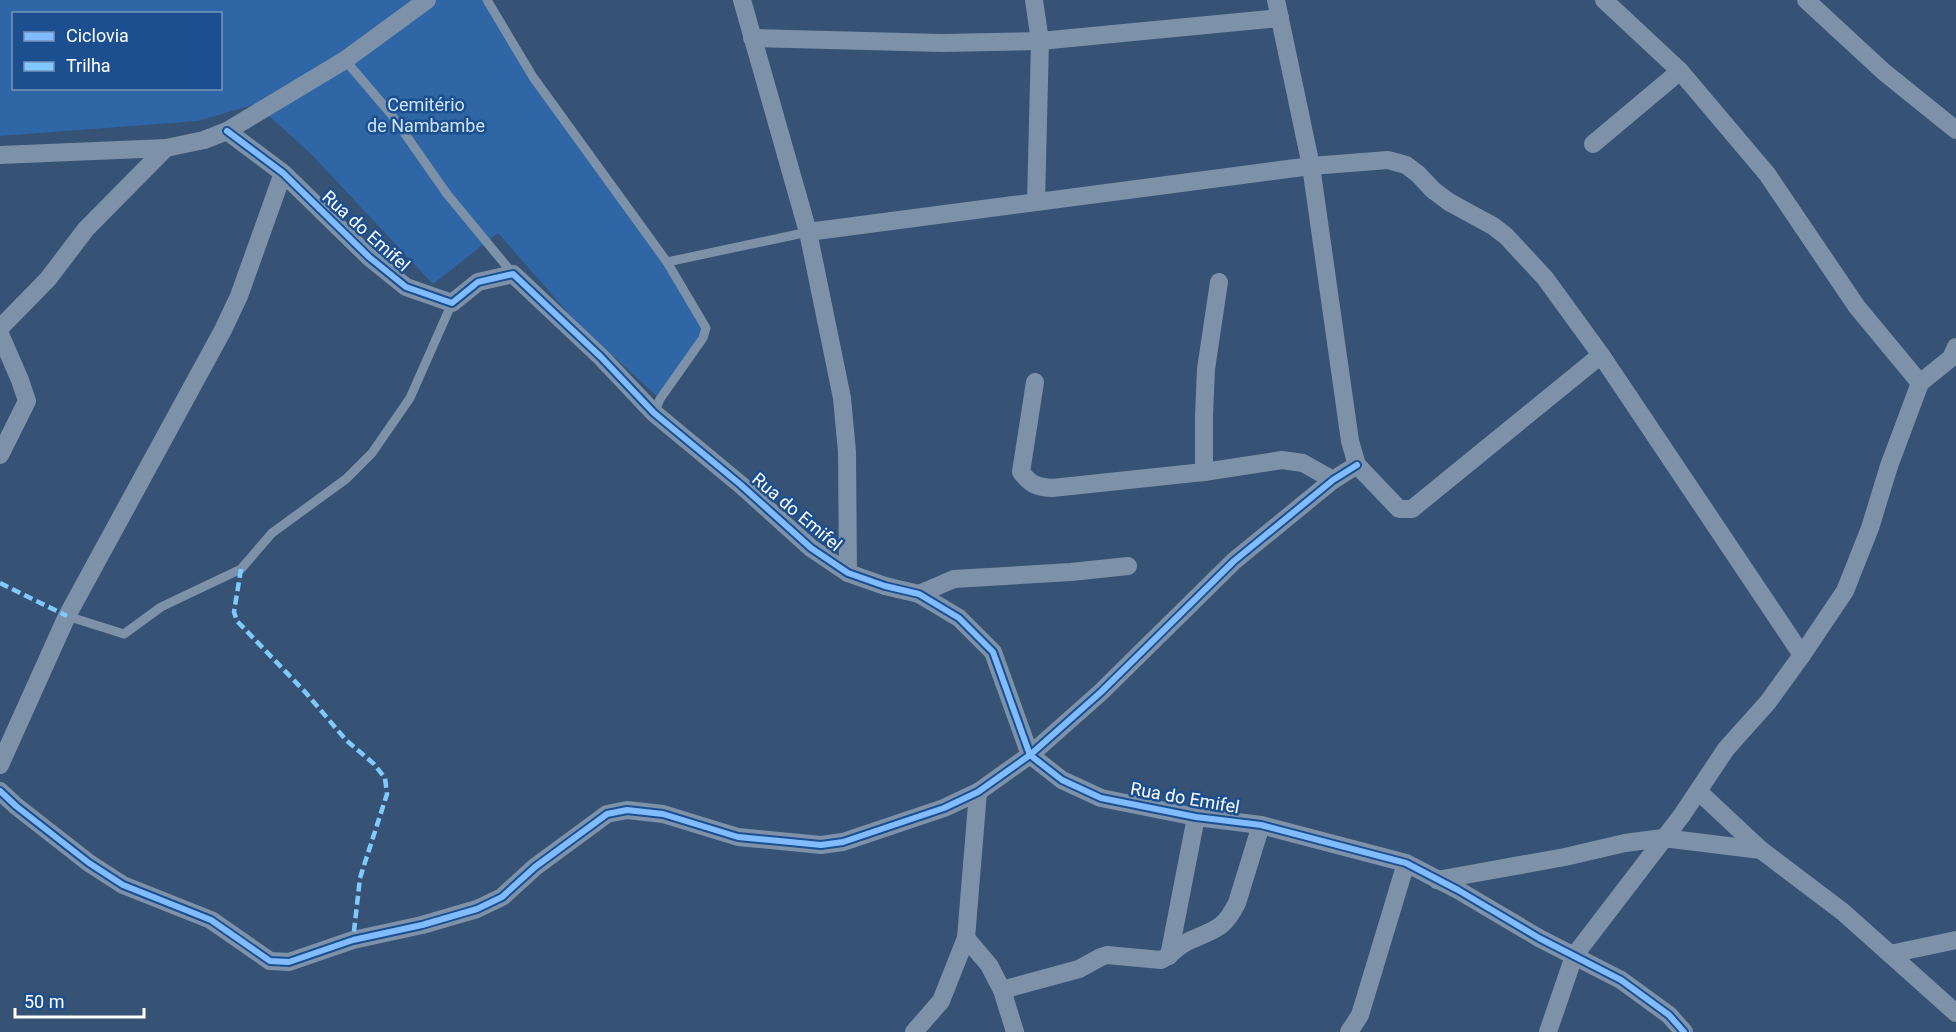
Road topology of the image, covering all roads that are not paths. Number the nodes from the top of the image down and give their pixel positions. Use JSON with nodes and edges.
{"nodes":[{"id":1,"x":427,"y":0,"type":"edge"},
{"id":2,"x":487,"y":0,"type":"edge"},
{"id":3,"x":742,"y":0,"type":"edge"},
{"id":4,"x":1034,"y":0,"type":"edge"},
{"id":5,"x":1276,"y":0,"type":"edge"},
{"id":6,"x":1605,"y":0,"type":"edge"},
{"id":7,"x":1806,"y":0,"type":"edge"},
{"id":8,"x":1281,"y":18,"type":"junction"},
{"id":9,"x":752,"y":38,"type":"junction"},
{"id":10,"x":1040,"y":41,"type":"junction"},
{"id":11,"x":345,"y":60,"type":"junction"},
{"id":12,"x":1680,"y":71,"type":"junction"},
{"id":13,"x":1956,"y":130,"type":"edge"},
{"id":14,"x":227,"y":132,"type":"junction"},
{"id":15,"x":1593,"y":144,"type":"dead end"},
{"id":16,"x":166,"y":148,"type":"junction"},
{"id":17,"x":0,"y":155,"type":"edge"},
{"id":18,"x":1311,"y":166,"type":"junction"},
{"id":19,"x":283,"y":173,"type":"junction"},
{"id":20,"x":1036,"y":202,"type":"junction"},
{"id":21,"x":808,"y":232,"type":"junction"},
{"id":22,"x":667,"y":262,"type":"junction"},
{"id":23,"x":513,"y":274,"type":"junction"},
{"id":24,"x":1219,"y":282,"type":"dead end"},
{"id":25,"x":452,"y":303,"type":"junction"},
{"id":26,"x":0,"y":328,"type":"edge"},
{"id":27,"x":0,"y":334,"type":"edge"},
{"id":28,"x":1956,"y":346,"type":"edge"},
{"id":29,"x":1601,"y":355,"type":"junction"},
{"id":30,"x":1035,"y":382,"type":"dead end"},
{"id":31,"x":1920,"y":383,"type":"junction"},
{"id":32,"x":654,"y":413,"type":"junction"},
{"id":33,"x":0,"y":455,"type":"edge"},
{"id":34,"x":1357,"y":465,"type":"junction"},
{"id":35,"x":1204,"y":472,"type":"junction"},
{"id":36,"x":1333,"y":480,"type":"junction"},
{"id":37,"x":1128,"y":566,"type":"dead end"},
{"id":38,"x":848,"y":573,"type":"junction"},
{"id":39,"x":919,"y":594,"type":"junction"},
{"id":40,"x":68,"y":616,"type":"junction"},
{"id":41,"x":1802,"y":655,"type":"junction"},
{"id":42,"x":1030,"y":754,"type":"junction"},
{"id":43,"x":0,"y":765,"type":"edge"},
{"id":44,"x":0,"y":791,"type":"edge"},
{"id":45,"x":1698,"y":791,"type":"junction"},
{"id":46,"x":978,"y":792,"type":"junction"},
{"id":47,"x":1196,"y":817,"type":"junction"},
{"id":48,"x":1261,"y":825,"type":"junction"},
{"id":49,"x":1663,"y":838,"type":"junction"},
{"id":50,"x":1761,"y":850,"type":"junction"},
{"id":51,"x":1406,"y":863,"type":"junction"},
{"id":52,"x":1437,"y":879,"type":"junction"},
{"id":53,"x":966,"y":938,"type":"junction"},
{"id":54,"x":1956,"y":940,"type":"edge"},
{"id":55,"x":1890,"y":954,"type":"junction"},
{"id":56,"x":1169,"y":956,"type":"junction"},
{"id":57,"x":1574,"y":956,"type":"junction"},
{"id":58,"x":1002,"y":990,"type":"junction"},
{"id":59,"x":1956,"y":1013,"type":"edge"},
{"id":60,"x":914,"y":1032,"type":"edge"},
{"id":61,"x":1015,"y":1032,"type":"edge"},
{"id":62,"x":1349,"y":1032,"type":"edge"},
{"id":63,"x":1548,"y":1032,"type":"edge"},
{"id":64,"x":1684,"y":1032,"type":"edge"}],
"edges":[{"from":1,"to":11,"type":"street"},
{"from":2,"to":22,"type":"lane"},
{"from":3,"to":9,"type":"street"},
{"from":4,"to":10,"type":"street"},
{"from":5,"to":8,"type":"street"},
{"from":6,"to":12,"type":"street"},
{"from":7,"to":13,"type":"street"},
{"from":8,"to":10,"type":"street"},
{"from":8,"to":18,"type":"street"},
{"from":9,"to":10,"type":"street"},
{"from":9,"to":21,"type":"street"},
{"from":10,"to":20,"type":"street"},
{"from":11,"to":14,"type":"street"},
{"from":11,"to":23,"type":"lane"},
{"from":12,"to":15,"type":"street"},
{"from":12,"to":31,"type":"street"},
{"from":14,"to":16,"type":"street"},
{"from":14,"to":19,"type":"street","name":"Rua do Emifel"},
{"from":16,"to":17,"type":"street"},
{"from":16,"to":26,"type":"street"},
{"from":18,"to":20,"type":"street"},
{"from":18,"to":29,"type":"street"},
{"from":18,"to":34,"type":"street"},
{"from":19,"to":25,"type":"street","name":"Rua do Emifel"},
{"from":19,"to":40,"type":"street"},
{"from":20,"to":21,"type":"street"},
{"from":21,"to":22,"type":"lane"},
{"from":21,"to":38,"type":"street"},
{"from":22,"to":32,"type":"lane"},
{"from":23,"to":25,"type":"street"},
{"from":23,"to":32,"type":"street","name":"Rua do Emifel"},
{"from":24,"to":35,"type":"street"},
{"from":25,"to":40,"type":"lane"},
{"from":27,"to":33,"type":"street"},
{"from":28,"to":31,"type":"street"},
{"from":29,"to":34,"type":"street"},
{"from":29,"to":41,"type":"street"},
{"from":30,"to":35,"type":"street"},
{"from":31,"to":41,"type":"street"},
{"from":32,"to":38,"type":"street","name":"Rua do Emifel"},
{"from":34,"to":36,"type":"street"},
{"from":35,"to":36,"type":"street"},
{"from":36,"to":42,"type":"street"},
{"from":37,"to":39,"type":"street"},
{"from":38,"to":39,"type":"street","name":"Rua do Emifel"},
{"from":39,"to":42,"type":"street","name":"Rua do Emifel"},
{"from":40,"to":43,"type":"street"},
{"from":41,"to":45,"type":"street"},
{"from":42,"to":46,"type":"street"},
{"from":42,"to":47,"type":"street","name":"Rua do Emifel"},
{"from":44,"to":46,"type":"street"},
{"from":45,"to":49,"type":"street"},
{"from":45,"to":50,"type":"street"},
{"from":46,"to":53,"type":"street"},
{"from":47,"to":48,"type":"street","name":"Rua do Emifel"},
{"from":47,"to":56,"type":"street"},
{"from":48,"to":51,"type":"street","name":"Rua do Emifel"},
{"from":48,"to":56,"type":"street"},
{"from":49,"to":50,"type":"street"},
{"from":49,"to":52,"type":"street"},
{"from":49,"to":57,"type":"street"},
{"from":50,"to":55,"type":"street"},
{"from":51,"to":52,"type":"street","name":"Rua do Emifel"},
{"from":51,"to":62,"type":"street"},
{"from":52,"to":57,"type":"street","name":"Rua do Emifel"},
{"from":53,"to":58,"type":"street"},
{"from":53,"to":60,"type":"street"},
{"from":54,"to":55,"type":"street"},
{"from":55,"to":59,"type":"street"},
{"from":56,"to":58,"type":"street"},
{"from":57,"to":63,"type":"street"},
{"from":57,"to":64,"type":"street","name":"Rua do Emifel"},
{"from":58,"to":61,"type":"street"}]}
